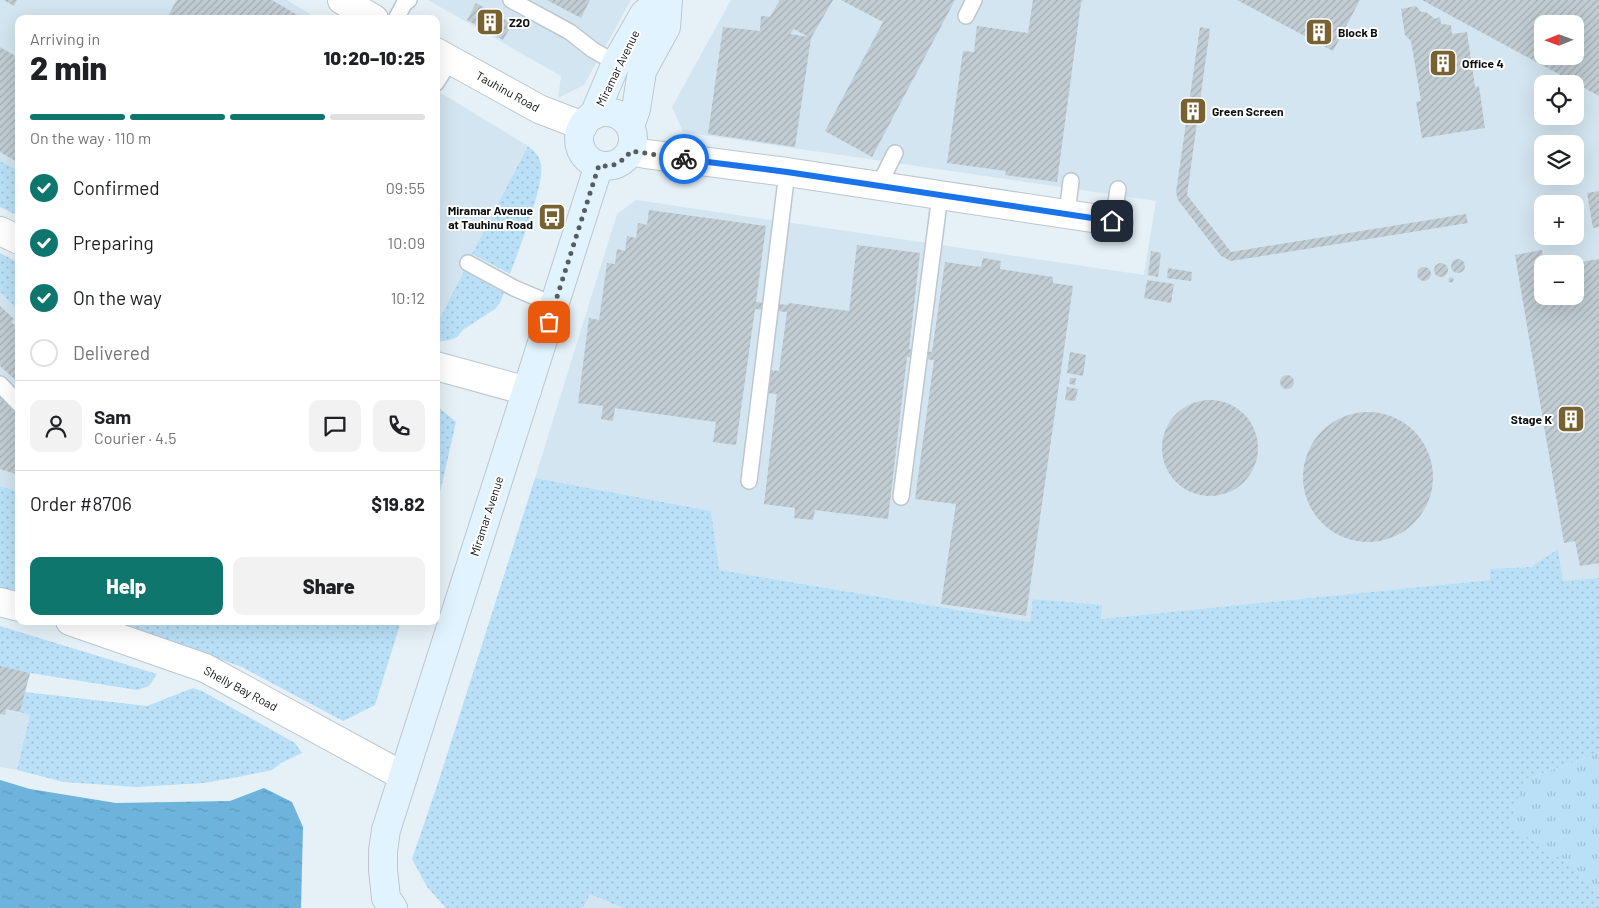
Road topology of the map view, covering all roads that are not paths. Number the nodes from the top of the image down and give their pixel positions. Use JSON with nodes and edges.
{"nodes":[{"id":1,"x":342,"y":0,"type":"edge"},
{"id":2,"x":409,"y":0,"type":"edge"},
{"id":3,"x":511,"y":0,"type":"edge"},
{"id":4,"x":662,"y":0,"type":"edge"},
{"id":5,"x":668,"y":0,"type":"edge"},
{"id":6,"x":974,"y":0,"type":"edge"},
{"id":7,"x":367,"y":15,"type":"edge"},
{"id":8,"x":398,"y":15,"type":"edge"},
{"id":9,"x":966,"y":16,"type":"dead end"},
{"id":10,"x":443,"y":56,"type":"edge"},
{"id":11,"x":616,"y":62,"type":"junction"},
{"id":12,"x":588,"y":121,"type":"junction"},
{"id":13,"x":631,"y":138,"type":"junction"},
{"id":14,"x":895,"y":153,"type":"dead end"},
{"id":15,"x":599,"y":165,"type":"junction"},
{"id":16,"x":787,"y":172,"type":"junction"},
{"id":17,"x":1071,"y":182,"type":"dead end"},
{"id":18,"x":880,"y":186,"type":"junction"},
{"id":19,"x":1118,"y":189,"type":"dead end"},
{"id":20,"x":940,"y":195,"type":"junction"},
{"id":21,"x":1067,"y":214,"type":"junction"},
{"id":22,"x":1116,"y":221,"type":"joint"},
{"id":23,"x":0,"y":231,"type":"edge"},
{"id":24,"x":15,"y":238,"type":"edge"},
{"id":25,"x":468,"y":263,"type":"dead end"},
{"id":26,"x":554,"y":305,"type":"junction"},
{"id":27,"x":440,"y":367,"type":"edge"},
{"id":28,"x":0,"y":384,"type":"edge"},
{"id":29,"x":527,"y":391,"type":"junction"},
{"id":30,"x":15,"y":400,"type":"edge"},
{"id":31,"x":750,"y":482,"type":"dead end"},
{"id":32,"x":901,"y":497,"type":"dead end"},
{"id":33,"x":0,"y":602,"type":"edge"},
{"id":34,"x":15,"y":606,"type":"edge"},
{"id":35,"x":81,"y":625,"type":"edge"},
{"id":36,"x":403,"y":776,"type":"junction"},
{"id":37,"x":393,"y":908,"type":"edge"}],
"edges":[{"from":1,"to":7,"type":"street"},
{"from":2,"to":8,"type":"lane"},
{"from":3,"to":11,"type":"lane"},
{"from":4,"to":11,"type":"main road","name":"Miramar Avenue"},
{"from":5,"to":13,"type":"main road","name":"Miramar Avenue"},
{"from":6,"to":9,"type":"lane"},
{"from":10,"to":12,"type":"street","name":"Tauhinu Road"},
{"from":11,"to":12,"type":"main road","name":"Miramar Avenue"},
{"from":12,"to":13,"type":"main road"},
{"from":12,"to":15,"type":"main road"},
{"from":13,"to":15,"type":"main road"},
{"from":13,"to":16,"type":"street"},
{"from":14,"to":18,"type":"lane"},
{"from":15,"to":26,"type":"main road","name":"Miramar Avenue"},
{"from":16,"to":18,"type":"street"},
{"from":16,"to":31,"type":"lane"},
{"from":17,"to":21,"type":"lane"},
{"from":18,"to":20,"type":"street"},
{"from":19,"to":22,"type":"lane"},
{"from":20,"to":21,"type":"street"},
{"from":20,"to":32,"type":"lane"},
{"from":21,"to":22,"type":"street"},
{"from":23,"to":24,"type":"street"},
{"from":25,"to":26,"type":"lane"},
{"from":26,"to":29,"type":"main road","name":"Miramar Avenue"},
{"from":27,"to":29,"type":"street"},
{"from":28,"to":30,"type":"lane"},
{"from":29,"to":36,"type":"main road","name":"Miramar Avenue"},
{"from":33,"to":34,"type":"street"},
{"from":35,"to":36,"type":"street","name":"Shelly Bay Road"},
{"from":36,"to":37,"type":"main road","name":"Miramar Avenue"}]}
